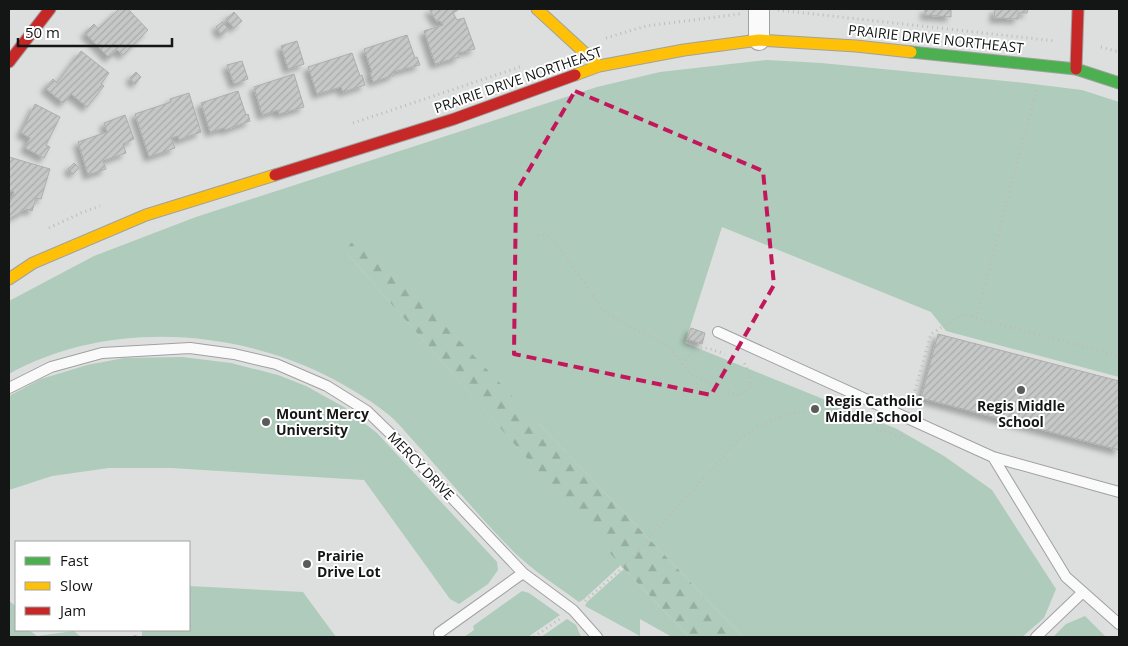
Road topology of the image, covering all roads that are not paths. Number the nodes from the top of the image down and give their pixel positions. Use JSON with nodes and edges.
{"nodes":[{"id":1,"x":50,"y":9,"type":"edge"},
{"id":2,"x":537,"y":9,"type":"edge"},
{"id":3,"x":1078,"y":9,"type":"edge"},
{"id":4,"x":759,"y":11,"type":"edge"},
{"id":5,"x":759,"y":40,"type":"junction"},
{"id":6,"x":9,"y":62,"type":"edge"},
{"id":7,"x":599,"y":66,"type":"junction"},
{"id":8,"x":1076,"y":69,"type":"junction"},
{"id":9,"x":1119,"y":83,"type":"edge"},
{"id":10,"x":9,"y":279,"type":"edge"},
{"id":11,"x":718,"y":332,"type":"dead end"},
{"id":12,"x":9,"y":388,"type":"edge"},
{"id":13,"x":993,"y":457,"type":"junction"},
{"id":14,"x":1119,"y":492,"type":"edge"},
{"id":15,"x":522,"y":573,"type":"junction"},
{"id":16,"x":1083,"y":592,"type":"junction"},
{"id":17,"x":1119,"y":624,"type":"edge"},
{"id":18,"x":439,"y":632,"type":"dead end"},
{"id":19,"x":597,"y":637,"type":"edge"},
{"id":20,"x":1036,"y":637,"type":"edge"}],
"edges":[{"from":1,"to":6,"type":"street"},
{"from":2,"to":7,"type":"street"},
{"from":3,"to":8,"type":"street"},
{"from":4,"to":5,"type":"street"},
{"from":5,"to":7,"type":"street","name":"PRAIRIE DRIVE NORTHEAST"},
{"from":5,"to":8,"type":"street","name":"PRAIRIE DRIVE NORTHEAST"},
{"from":7,"to":10,"type":"street","name":"PRAIRIE DRIVE NORTHEAST"},
{"from":8,"to":9,"type":"street","name":"PRAIRIE DRIVE NORTHEAST"},
{"from":11,"to":13,"type":"lane"},
{"from":12,"to":15,"type":"lane","name":"MERCY DRIVE"},
{"from":13,"to":14,"type":"lane"},
{"from":13,"to":16,"type":"lane"},
{"from":15,"to":18,"type":"lane"},
{"from":15,"to":19,"type":"lane","name":"MERCY DRIVE"},
{"from":16,"to":17,"type":"lane"},
{"from":16,"to":20,"type":"lane"}]}
